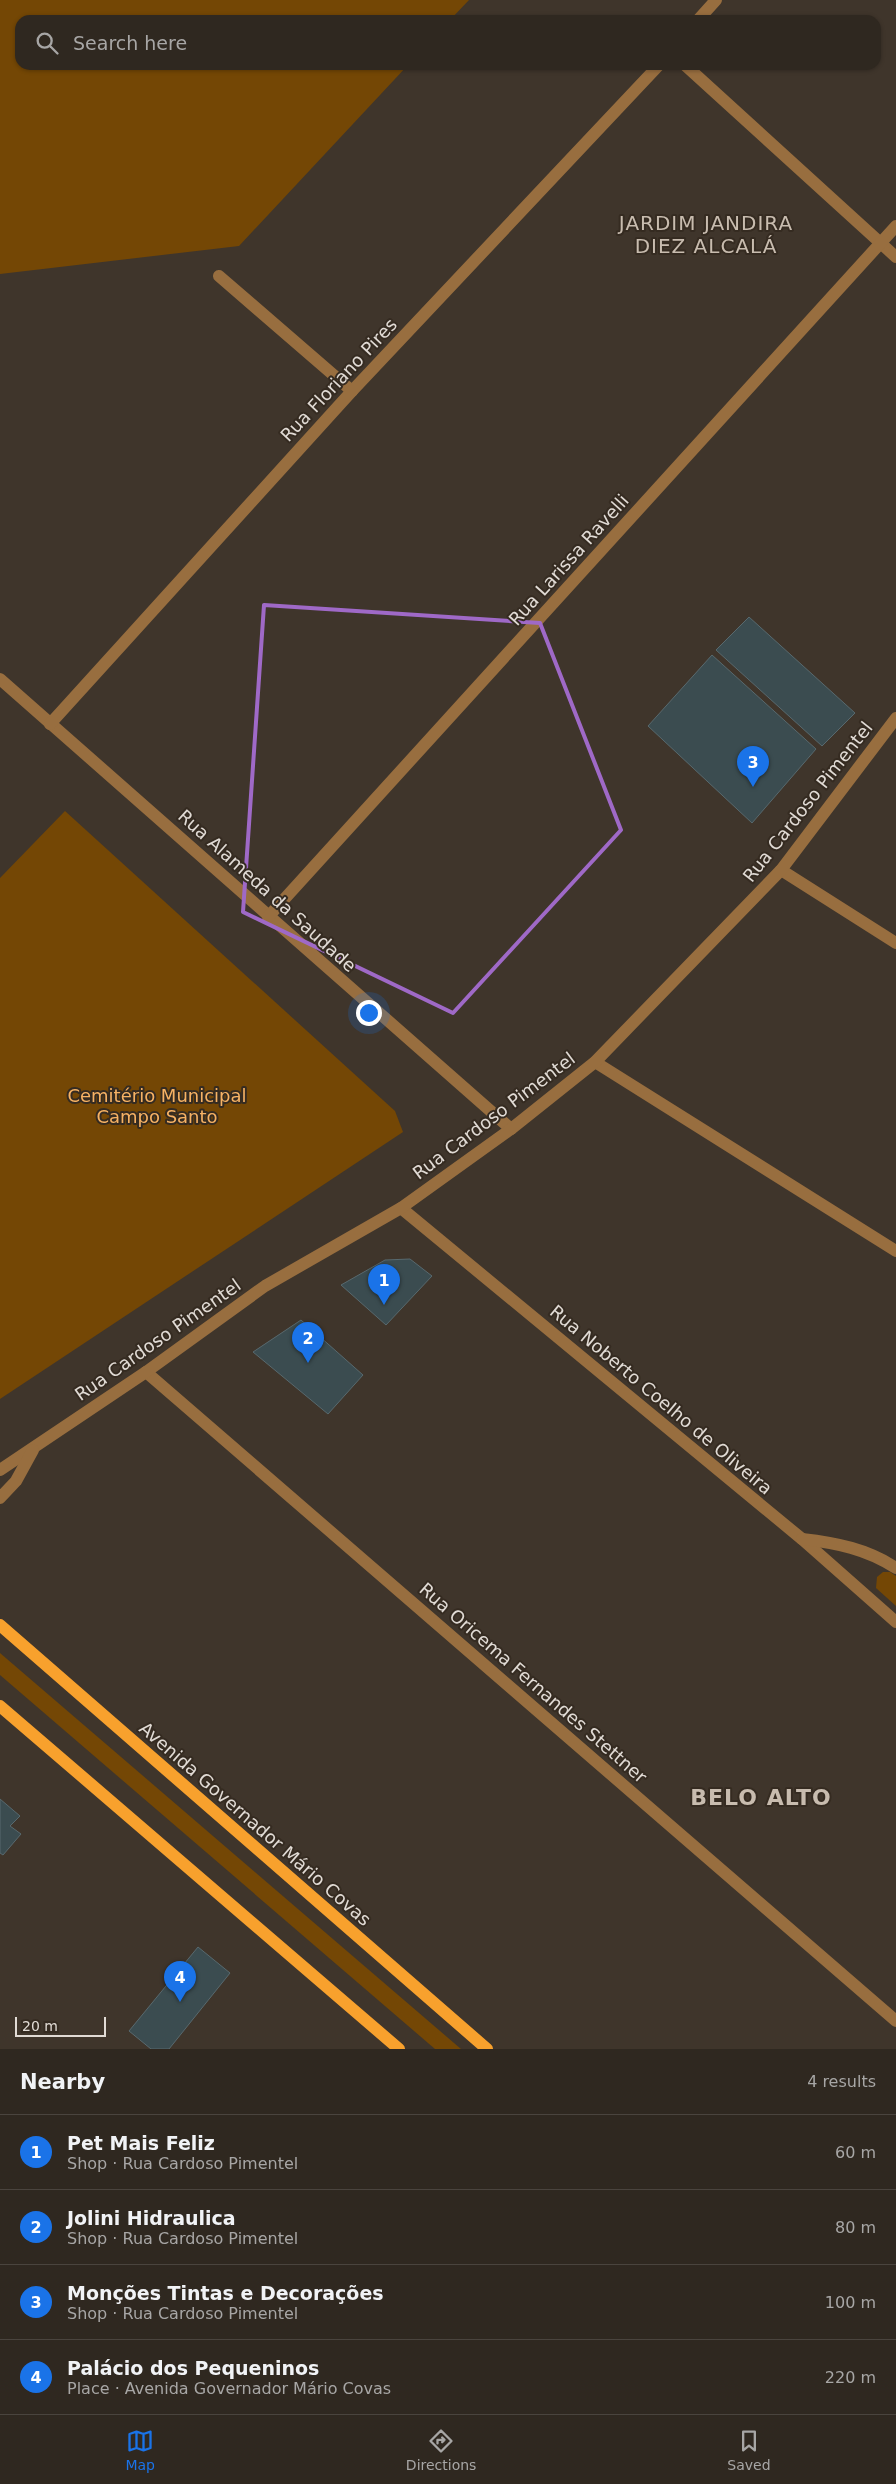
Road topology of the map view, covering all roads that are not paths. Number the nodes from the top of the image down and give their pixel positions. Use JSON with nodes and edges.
{"nodes":[{"id":1,"x":716,"y":0,"type":"edge"},
{"id":2,"x":702,"y":15,"type":"edge"},
{"id":3,"x":654,"y":70,"type":"edge"},
{"id":4,"x":691,"y":70,"type":"edge"},
{"id":5,"x":896,"y":226,"type":"edge"},
{"id":6,"x":881,"y":243,"type":"junction"},
{"id":7,"x":896,"y":257,"type":"edge"},
{"id":8,"x":219,"y":276,"type":"dead end"},
{"id":9,"x":352,"y":391,"type":"junction"},
{"id":10,"x":0,"y":679,"type":"edge"},
{"id":11,"x":896,"y":718,"type":"edge"},
{"id":12,"x":50,"y":724,"type":"junction"},
{"id":13,"x":781,"y":870,"type":"junction"},
{"id":14,"x":268,"y":917,"type":"junction"},
{"id":15,"x":896,"y":943,"type":"edge"},
{"id":16,"x":595,"y":1062,"type":"junction"},
{"id":17,"x":512,"y":1129,"type":"junction"},
{"id":18,"x":401,"y":1208,"type":"junction"},
{"id":19,"x":896,"y":1250,"type":"edge"},
{"id":20,"x":146,"y":1372,"type":"junction"},
{"id":21,"x":33,"y":1450,"type":"junction"},
{"id":22,"x":0,"y":1470,"type":"edge"},
{"id":23,"x":0,"y":1498,"type":"edge"},
{"id":24,"x":802,"y":1539,"type":"junction"},
{"id":25,"x":896,"y":1568,"type":"edge"},
{"id":26,"x":896,"y":1622,"type":"edge"},
{"id":27,"x":0,"y":1626,"type":"edge"},
{"id":28,"x":0,"y":1706,"type":"edge"},
{"id":29,"x":896,"y":2021,"type":"edge"},
{"id":30,"x":399,"y":2049,"type":"edge"},
{"id":31,"x":487,"y":2049,"type":"edge"}],
"edges":[{"from":1,"to":2,"type":"street"},
{"from":3,"to":9,"type":"street","name":"Rua Floriano Pires"},
{"from":4,"to":6,"type":"street"},
{"from":5,"to":6,"type":"street","name":"Rua Larissa Ravelli"},
{"from":6,"to":7,"type":"street"},
{"from":6,"to":14,"type":"street","name":"Rua Larissa Ravelli"},
{"from":8,"to":9,"type":"street"},
{"from":9,"to":12,"type":"street","name":"Rua Floriano Pires"},
{"from":10,"to":12,"type":"street","name":"Rua Alameda da Saudade"},
{"from":11,"to":13,"type":"street","name":"Rua Cardoso Pimentel"},
{"from":12,"to":14,"type":"street","name":"Rua Alameda da Saudade"},
{"from":13,"to":15,"type":"street"},
{"from":13,"to":16,"type":"street","name":"Rua Cardoso Pimentel"},
{"from":14,"to":17,"type":"street","name":"Rua Alameda da Saudade"},
{"from":16,"to":17,"type":"street","name":"Rua Cardoso Pimentel"},
{"from":16,"to":19,"type":"street"},
{"from":17,"to":18,"type":"street","name":"Rua Cardoso Pimentel"},
{"from":18,"to":20,"type":"street","name":"Rua Cardoso Pimentel"},
{"from":18,"to":24,"type":"street","name":"Rua Noberto Coelho de Oliveira"},
{"from":20,"to":21,"type":"street","name":"Rua Cardoso Pimentel"},
{"from":20,"to":29,"type":"street","name":"Rua Oricema Fernandes Stettner"},
{"from":21,"to":22,"type":"street","name":"Rua Cardoso Pimentel"},
{"from":21,"to":23,"type":"street","name":"Rua Cardoso Pimentel"},
{"from":24,"to":25,"type":"street"},
{"from":24,"to":26,"type":"street","name":"Rua Noberto Coelho de Oliveira"},
{"from":27,"to":31,"type":"main road","name":"Avenida Governador Mário Covas"},
{"from":28,"to":30,"type":"main road"}]}
